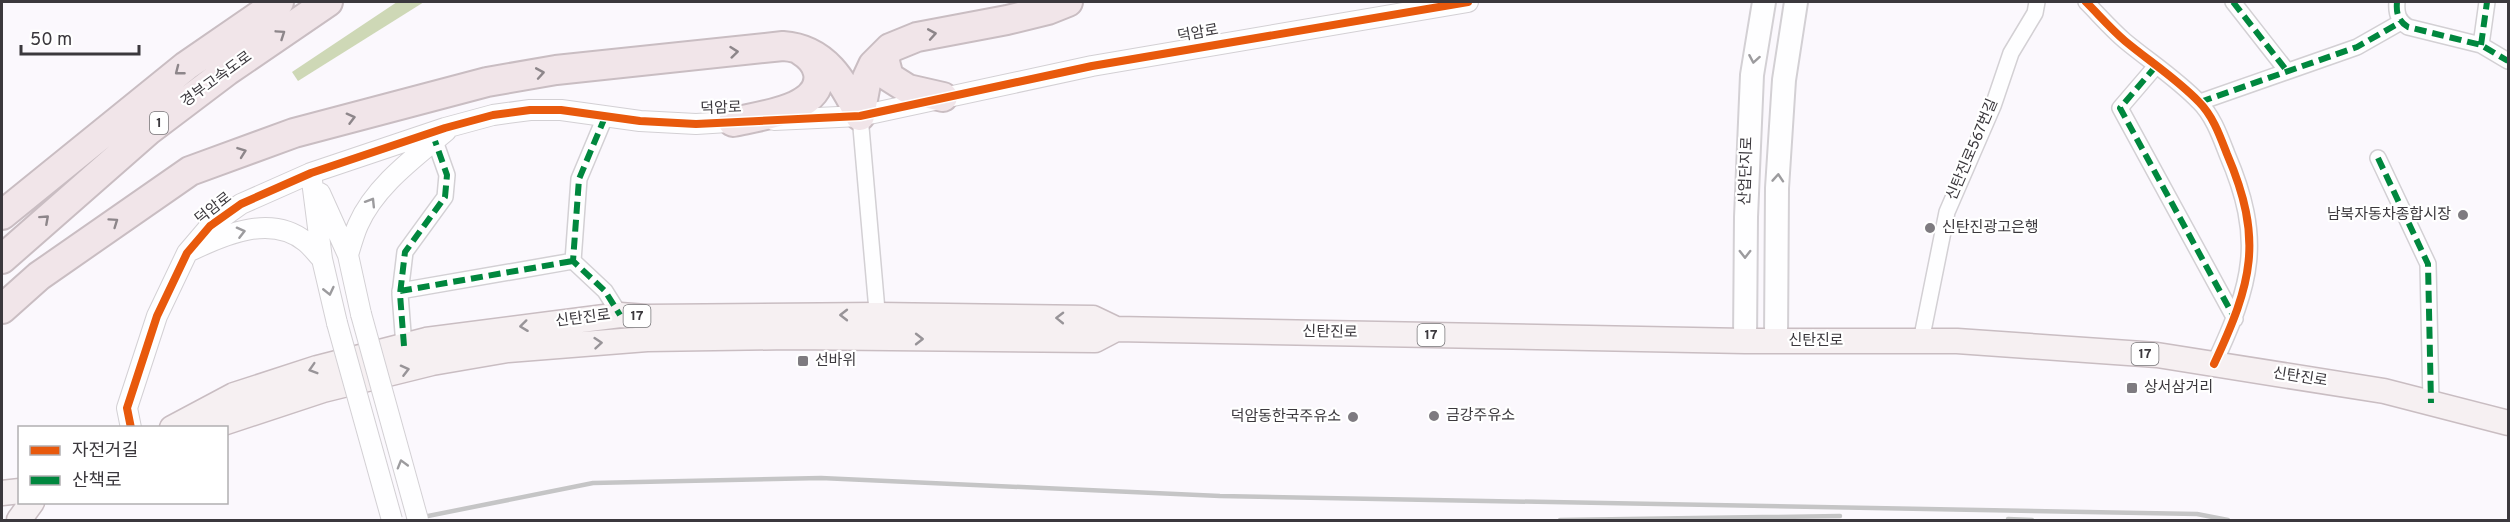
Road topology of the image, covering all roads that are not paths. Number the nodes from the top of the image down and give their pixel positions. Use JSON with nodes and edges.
{"nodes":[{"id":1,"x":279,"y":2,"type":"edge"},
{"id":2,"x":328,"y":2,"type":"edge"},
{"id":3,"x":1068,"y":2,"type":"edge"},
{"id":4,"x":1468,"y":2,"type":"edge"},
{"id":5,"x":1764,"y":2,"type":"edge"},
{"id":6,"x":1796,"y":2,"type":"edge"},
{"id":7,"x":2037,"y":2,"type":"edge"},
{"id":8,"x":2086,"y":2,"type":"edge"},
{"id":9,"x":2233,"y":2,"type":"edge"},
{"id":10,"x":2397,"y":2,"type":"edge"},
{"id":11,"x":2487,"y":2,"type":"edge"},
{"id":12,"x":2401,"y":22,"type":"junction"},
{"id":13,"x":2481,"y":45,"type":"junction"},
{"id":14,"x":794,"y":47,"type":"junction"},
{"id":15,"x":890,"y":48,"type":"junction"},
{"id":16,"x":2508,"y":61,"type":"edge"},
{"id":17,"x":2156,"y":66,"type":"junction"},
{"id":18,"x":2287,"y":71,"type":"junction"},
{"id":19,"x":943,"y":97,"type":"junction"},
{"id":20,"x":2200,"y":102,"type":"junction"},
{"id":21,"x":860,"y":116,"type":"junction"},
{"id":22,"x":605,"y":117,"type":"junction"},
{"id":23,"x":734,"y":122,"type":"junction"},
{"id":24,"x":454,"y":125,"type":"junction"},
{"id":25,"x":435,"y":141,"type":"junction"},
{"id":26,"x":2378,"y":158,"type":"dead end"},
{"id":27,"x":311,"y":173,"type":"junction"},
{"id":28,"x":2,"y":215,"type":"edge"},
{"id":29,"x":186,"y":253,"type":"junction"},
{"id":30,"x":348,"y":255,"type":"junction"},
{"id":31,"x":2,"y":258,"type":"edge"},
{"id":32,"x":322,"y":259,"type":"junction"},
{"id":33,"x":573,"y":261,"type":"junction"},
{"id":34,"x":400,"y":291,"type":"junction"},
{"id":35,"x":2,"y":309,"type":"edge"},
{"id":36,"x":620,"y":315,"type":"junction"},
{"id":37,"x":2235,"y":319,"type":"junction"},
{"id":38,"x":879,"y":326,"type":"junction"},
{"id":39,"x":1745,"y":341,"type":"junction"},
{"id":40,"x":1776,"y":341,"type":"junction"},
{"id":41,"x":1922,"y":341,"type":"junction"},
{"id":42,"x":404,"y":346,"type":"junction"},
{"id":43,"x":2214,"y":364,"type":"junction"},
{"id":44,"x":2431,"y":403,"type":"junction"},
{"id":45,"x":2508,"y":423,"type":"edge"},
{"id":46,"x":131,"y":426,"type":"edge"},
{"id":47,"x":176,"y":426,"type":"edge"},
{"id":48,"x":214,"y":426,"type":"edge"},
{"id":49,"x":18,"y":491,"type":"edge"},
{"id":50,"x":2,"y":493,"type":"edge"},
{"id":51,"x":31,"y":504,"type":"edge"},
{"id":52,"x":20,"y":520,"type":"edge"},
{"id":53,"x":392,"y":520,"type":"edge"},
{"id":54,"x":418,"y":520,"type":"edge"}],
"edges":[{"from":1,"to":28,"type":"highway","name":"경부고속도로","number":"1","one_way":true},
{"from":31,"to":2,"type":"highway","name":"경부고속도로","number":"1","one_way":true},
{"from":15,"to":3,"type":"highway","one_way":true},
{"from":4,"to":19,"type":"street","name":"덕암로"},
{"from":5,"to":39,"type":"main road","name":"산업단지로","one_way":true},
{"from":40,"to":6,"type":"main road","name":"산업단지로","one_way":true},
{"from":7,"to":41,"type":"street","name":"신탄진로567번길"},
{"from":8,"to":17,"type":"street"},
{"from":9,"to":18,"type":"street"},
{"from":10,"to":12,"type":"street"},
{"from":11,"to":13,"type":"street"},
{"from":12,"to":13,"type":"street"},
{"from":12,"to":18,"type":"street"},
{"from":13,"to":16,"type":"street"},
{"from":14,"to":21,"type":"highway"},
{"from":14,"to":23,"type":"highway"},
{"from":35,"to":14,"type":"highway","one_way":true},
{"from":15,"to":19,"type":"highway"},
{"from":15,"to":21,"type":"highway"},
{"from":17,"to":20,"type":"street"},
{"from":17,"to":37,"type":"street"},
{"from":18,"to":20,"type":"street"},
{"from":19,"to":21,"type":"street","name":"덕암로"},
{"from":20,"to":37,"type":"street"},
{"from":21,"to":23,"type":"street","name":"덕암로"},
{"from":21,"to":38,"type":"street"},
{"from":22,"to":23,"type":"street","name":"덕암로"},
{"from":22,"to":24,"type":"street","name":"덕암로"},
{"from":22,"to":33,"type":"street"},
{"from":24,"to":25,"type":"street"},
{"from":24,"to":27,"type":"street","name":"덕암로"},
{"from":30,"to":25,"type":"street","one_way":true},
{"from":25,"to":34,"type":"street"},
{"from":26,"to":44,"type":"street"},
{"from":27,"to":29,"type":"street","name":"덕암로"},
{"from":27,"to":30,"type":"street"},
{"from":27,"to":32,"type":"street"},
{"from":29,"to":32,"type":"street","one_way":true},
{"from":29,"to":46,"type":"street","name":"덕암로"},
{"from":54,"to":30,"type":"street","one_way":true,"bridge":true},
{"from":32,"to":53,"type":"street","one_way":true,"bridge":true},
{"from":33,"to":34,"type":"street"},
{"from":33,"to":36,"type":"street"},
{"from":34,"to":42,"type":"street"},
{"from":38,"to":36,"type":"main road","name":"신탄진로","number":"17","one_way":true},
{"from":36,"to":42,"type":"main road","name":"신탄진로","number":"17","one_way":true},
{"from":37,"to":43,"type":"street"},
{"from":38,"to":39,"type":"main road","name":"신탄진로","number":"17"},
{"from":48,"to":38,"type":"main road","name":"신탄진로","number":"17","one_way":true},
{"from":39,"to":40,"type":"main road","name":"신탄진로","number":"17"},
{"from":40,"to":41,"type":"main road","name":"신탄진로","number":"17"},
{"from":41,"to":43,"type":"main road","name":"신탄진로","number":"17"},
{"from":42,"to":47,"type":"main road","name":"신탄진로","number":"17","one_way":true},
{"from":43,"to":44,"type":"main road","name":"신탄진로","number":"17"},
{"from":44,"to":45,"type":"main road","name":"신탄진로","number":"17"},
{"from":49,"to":50,"type":"main road"},
{"from":51,"to":52,"type":"main road"}]}
